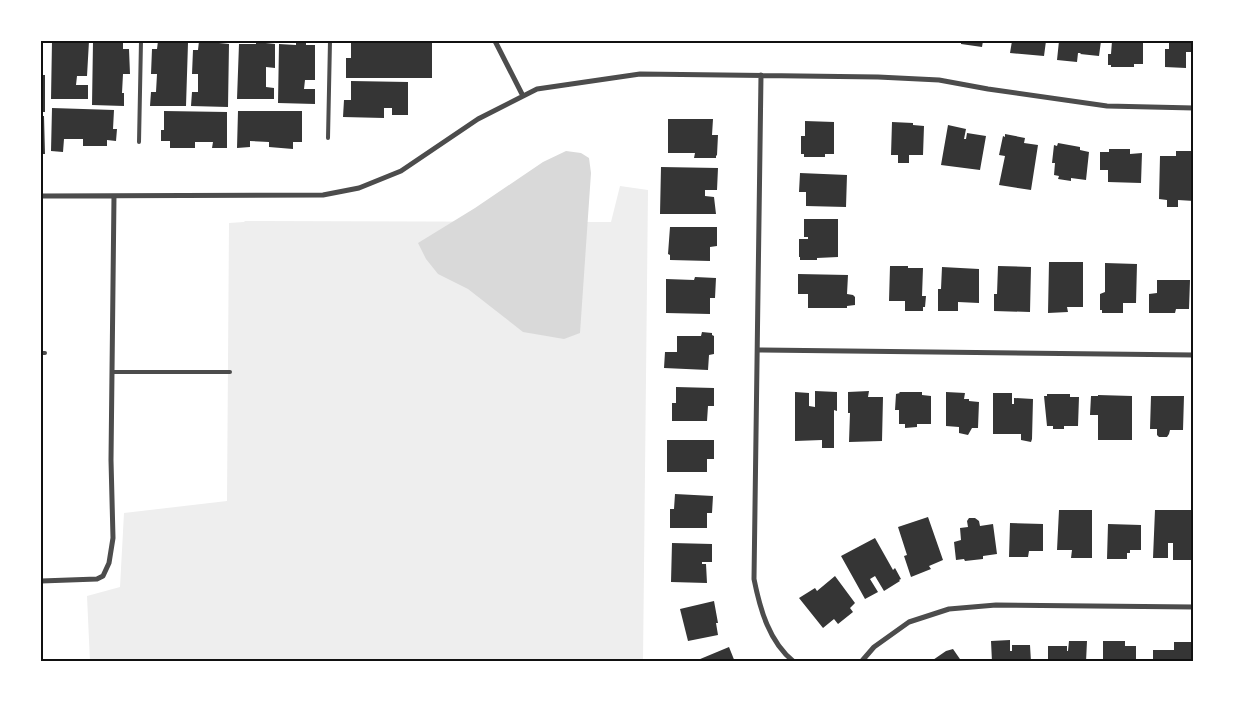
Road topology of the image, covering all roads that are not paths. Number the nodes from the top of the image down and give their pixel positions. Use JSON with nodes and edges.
{"nodes":[{"id":1,"x":141,"y":41,"type":"edge"},
{"id":2,"x":330,"y":41,"type":"edge"},
{"id":3,"x":497,"y":42,"type":"edge"},
{"id":4,"x":761,"y":76,"type":"junction"},
{"id":5,"x":523,"y":96,"type":"junction"},
{"id":6,"x":1194,"y":108,"type":"edge"},
{"id":7,"x":328,"y":138,"type":"dead end"},
{"id":8,"x":139,"y":142,"type":"dead end"},
{"id":9,"x":41,"y":196,"type":"edge"},
{"id":10,"x":114,"y":196,"type":"junction"},
{"id":11,"x":758,"y":350,"type":"junction"},
{"id":12,"x":1194,"y":355,"type":"edge"},
{"id":13,"x":112,"y":372,"type":"junction"},
{"id":14,"x":230,"y":372,"type":"dead end"},
{"id":15,"x":41,"y":581,"type":"edge"},
{"id":16,"x":1194,"y":607,"type":"edge"},
{"id":17,"x":794,"y":662,"type":"edge"},
{"id":18,"x":861,"y":662,"type":"edge"}],
"edges":[{"from":1,"to":8,"type":"lane"},
{"from":2,"to":7,"type":"lane"},
{"from":3,"to":5,"type":"street"},
{"from":4,"to":5,"type":"street"},
{"from":4,"to":6,"type":"street"},
{"from":4,"to":11,"type":"street"},
{"from":5,"to":10,"type":"street"},
{"from":9,"to":10,"type":"street"},
{"from":10,"to":13,"type":"street"},
{"from":11,"to":12,"type":"street"},
{"from":11,"to":17,"type":"street"},
{"from":13,"to":14,"type":"lane"},
{"from":13,"to":15,"type":"street"},
{"from":16,"to":18,"type":"street"}]}
